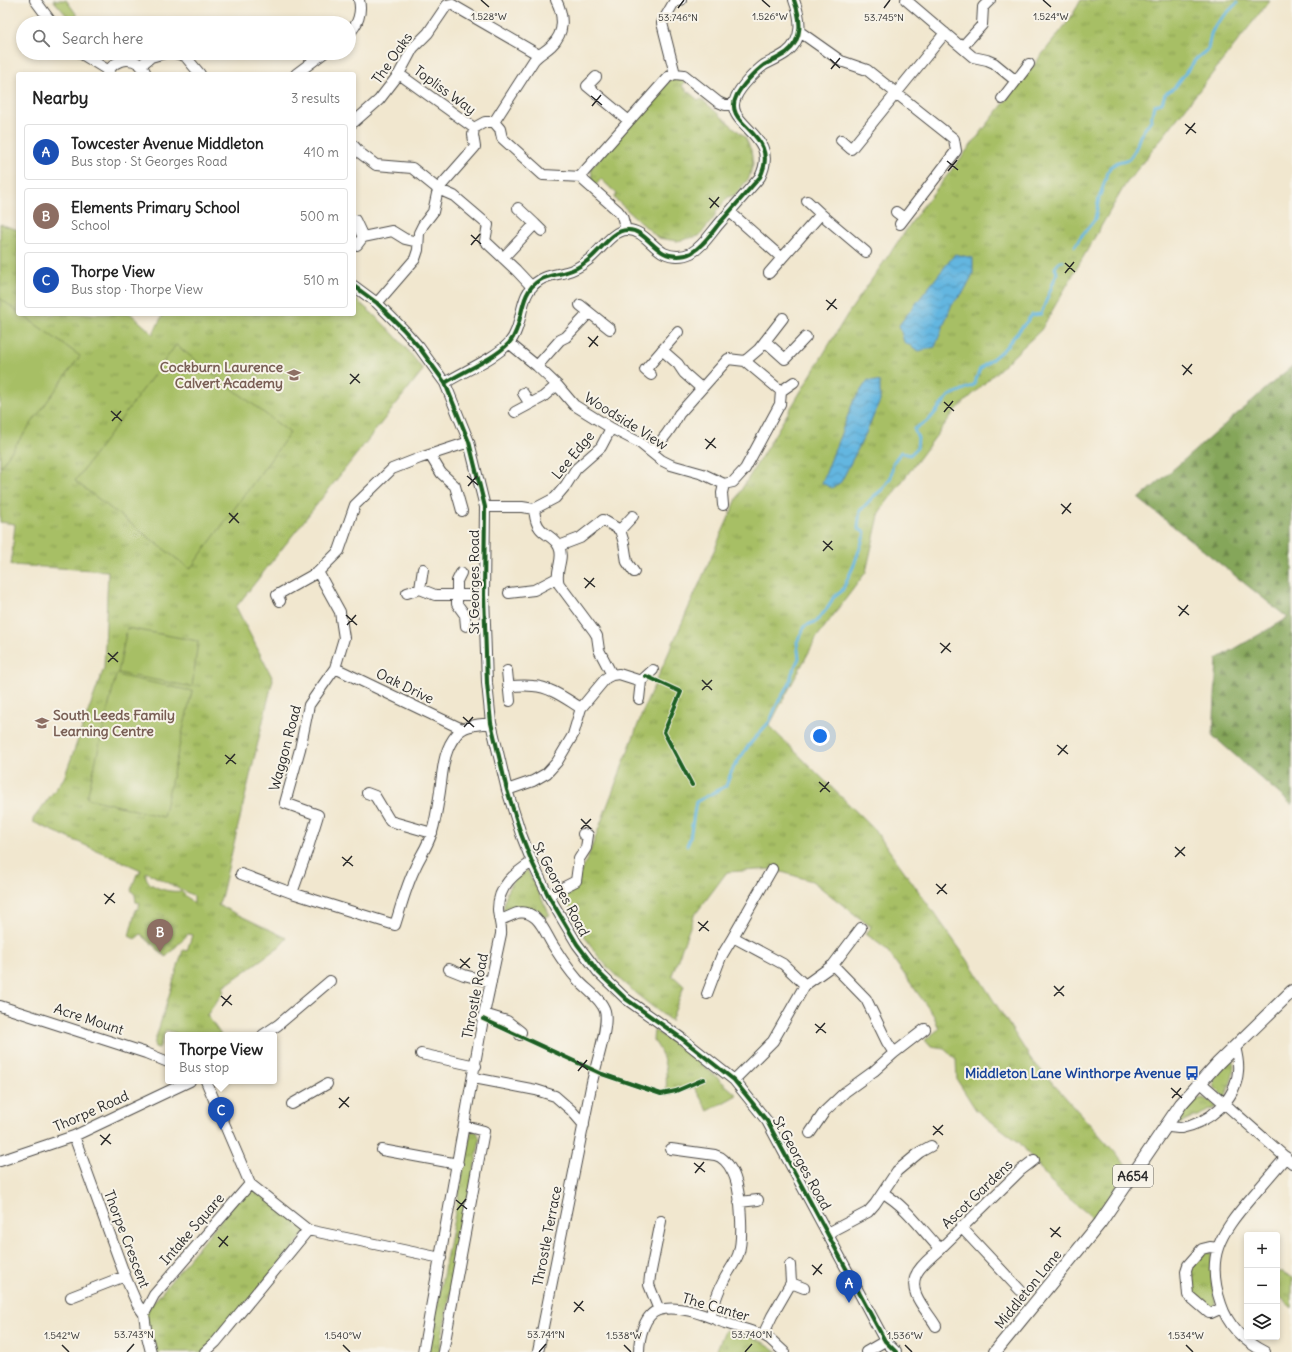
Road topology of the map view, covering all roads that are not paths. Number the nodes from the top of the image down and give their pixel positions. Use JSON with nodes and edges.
{"nodes":[{"id":1,"x":360,"y":0,"type":"edge"},
{"id":2,"x":556,"y":0,"type":"edge"},
{"id":3,"x":681,"y":0,"type":"edge"},
{"id":4,"x":794,"y":0,"type":"edge"},
{"id":5,"x":906,"y":0,"type":"edge"},
{"id":6,"x":990,"y":0,"type":"edge"},
{"id":7,"x":35,"y":1,"type":"edge"},
{"id":8,"x":446,"y":3,"type":"edge"},
{"id":9,"x":47,"y":16,"type":"edge"},
{"id":10,"x":356,"y":23,"type":"edge"},
{"id":11,"x":800,"y":32,"type":"junction"},
{"id":12,"x":945,"y":33,"type":"junction"},
{"id":13,"x":962,"y":47,"type":"junction"},
{"id":14,"x":539,"y":54,"type":"junction"},
{"id":15,"x":90,"y":60,"type":"edge"},
{"id":16,"x":149,"y":60,"type":"edge"},
{"id":17,"x":188,"y":60,"type":"edge"},
{"id":18,"x":315,"y":60,"type":"edge"},
{"id":19,"x":1029,"y":64,"type":"dead end"},
{"id":20,"x":144,"y":70,"type":"edge"},
{"id":21,"x":108,"y":72,"type":"edge"},
{"id":22,"x":198,"y":72,"type":"edge"},
{"id":23,"x":299,"y":72,"type":"edge"},
{"id":24,"x":399,"y":74,"type":"junction"},
{"id":25,"x":675,"y":74,"type":"junction"},
{"id":26,"x":596,"y":76,"type":"dead end"},
{"id":27,"x":1016,"y":81,"type":"junction"},
{"id":28,"x":897,"y":93,"type":"junction"},
{"id":29,"x":1002,"y":99,"type":"dead end"},
{"id":30,"x":734,"y":105,"type":"junction"},
{"id":31,"x":356,"y":120,"type":"edge"},
{"id":32,"x":628,"y":121,"type":"junction"},
{"id":33,"x":494,"y":122,"type":"junction"},
{"id":34,"x":474,"y":128,"type":"junction"},
{"id":35,"x":840,"y":140,"type":"dead end"},
{"id":36,"x":356,"y":148,"type":"edge"},
{"id":37,"x":582,"y":177,"type":"junction"},
{"id":38,"x":438,"y":189,"type":"junction"},
{"id":39,"x":807,"y":200,"type":"dead end"},
{"id":40,"x":518,"y":208,"type":"dead end"},
{"id":41,"x":730,"y":212,"type":"junction"},
{"id":42,"x":821,"y":214,"type":"junction"},
{"id":43,"x":900,"y":218,"type":"dead end"},
{"id":44,"x":356,"y":224,"type":"edge"},
{"id":45,"x":626,"y":230,"type":"junction"},
{"id":46,"x":418,"y":242,"type":"junction"},
{"id":47,"x":866,"y":252,"type":"dead end"},
{"id":48,"x":503,"y":258,"type":"junction"},
{"id":49,"x":782,"y":258,"type":"junction"},
{"id":50,"x":769,"y":273,"type":"dead end"},
{"id":51,"x":356,"y":287,"type":"edge"},
{"id":52,"x":532,"y":287,"type":"junction"},
{"id":53,"x":377,"y":303,"type":"junction"},
{"id":54,"x":580,"y":305,"type":"dead end"},
{"id":55,"x":589,"y":313,"type":"junction"},
{"id":56,"x":783,"y":318,"type":"dead end"},
{"id":57,"x":610,"y":329,"type":"dead end"},
{"id":58,"x":678,"y":332,"type":"dead end"},
{"id":59,"x":806,"y":337,"type":"dead end"},
{"id":60,"x":765,"y":341,"type":"junction"},
{"id":61,"x":509,"y":343,"type":"junction"},
{"id":62,"x":662,"y":350,"type":"junction"},
{"id":63,"x":745,"y":360,"type":"junction"},
{"id":64,"x":537,"y":366,"type":"junction"},
{"id":65,"x":651,"y":375,"type":"dead end"},
{"id":66,"x":794,"y":382,"type":"dead end"},
{"id":67,"x":445,"y":383,"type":"junction"},
{"id":68,"x":557,"y":385,"type":"junction"},
{"id":69,"x":701,"y":388,"type":"junction"},
{"id":70,"x":781,"y":391,"type":"junction"},
{"id":71,"x":523,"y":393,"type":"dead end"},
{"id":72,"x":530,"y":404,"type":"junction"},
{"id":73,"x":515,"y":412,"type":"dead end"},
{"id":74,"x":611,"y":428,"type":"junction"},
{"id":75,"x":469,"y":442,"type":"junction"},
{"id":76,"x":651,"y":452,"type":"junction"},
{"id":77,"x":430,"y":455,"type":"junction"},
{"id":78,"x":724,"y":484,"type":"junction"},
{"id":79,"x":723,"y":505,"type":"dead end"},
{"id":80,"x":485,"y":507,"type":"junction"},
{"id":81,"x":534,"y":509,"type":"junction"},
{"id":82,"x":462,"y":511,"type":"dead end"},
{"id":83,"x":633,"y":516,"type":"dead end"},
{"id":84,"x":620,"y":530,"type":"junction"},
{"id":85,"x":559,"y":546,"type":"junction"},
{"id":86,"x":423,"y":569,"type":"dead end"},
{"id":87,"x":318,"y":572,"type":"junction"},
{"id":88,"x":634,"y":572,"type":"dead end"},
{"id":89,"x":461,"y":573,"type":"dead end"},
{"id":90,"x":557,"y":578,"type":"junction"},
{"id":91,"x":420,"y":589,"type":"junction"},
{"id":92,"x":407,"y":592,"type":"dead end"},
{"id":93,"x":509,"y":593,"type":"dead end"},
{"id":94,"x":457,"y":595,"type":"junction"},
{"id":95,"x":484,"y":595,"type":"junction"},
{"id":96,"x":280,"y":601,"type":"dead end"},
{"id":97,"x":466,"y":626,"type":"dead end"},
{"id":98,"x":335,"y":668,"type":"junction"},
{"id":99,"x":653,"y":670,"type":"dead end"},
{"id":100,"x":507,"y":671,"type":"dead end"},
{"id":101,"x":612,"y":675,"type":"junction"},
{"id":102,"x":641,"y":681,"type":"junction"},
{"id":103,"x":508,"y":686,"type":"junction"},
{"id":104,"x":639,"y":699,"type":"dead end"},
{"id":105,"x":510,"y":701,"type":"dead end"},
{"id":106,"x":581,"y":708,"type":"junction"},
{"id":107,"x":491,"y":723,"type":"junction"},
{"id":108,"x":462,"y":729,"type":"junction"},
{"id":109,"x":507,"y":790,"type":"junction"},
{"id":110,"x":367,"y":793,"type":"dead end"},
{"id":111,"x":432,"y":833,"type":"junction"},
{"id":112,"x":588,"y":833,"type":"dead end"},
{"id":113,"x":532,"y":862,"type":"junction"},
{"id":114,"x":772,"y":869,"type":"dead end"},
{"id":115,"x":241,"y":874,"type":"dead end"},
{"id":116,"x":292,"y":894,"type":"junction"},
{"id":117,"x":548,"y":895,"type":"junction"},
{"id":118,"x":500,"y":920,"type":"junction"},
{"id":119,"x":861,"y":928,"type":"dead end"},
{"id":120,"x":733,"y":937,"type":"junction"},
{"id":121,"x":833,"y":965,"type":"junction"},
{"id":122,"x":449,"y":969,"type":"dead end"},
{"id":123,"x":330,"y":981,"type":"dead end"},
{"id":124,"x":491,"y":982,"type":"junction"},
{"id":125,"x":805,"y":985,"type":"junction"},
{"id":126,"x":1292,"y":991,"type":"edge"},
{"id":127,"x":707,"y":994,"type":"dead end"},
{"id":128,"x":0,"y":1006,"type":"edge"},
{"id":129,"x":484,"y":1014,"type":"junction"},
{"id":130,"x":925,"y":1029,"type":"dead end"},
{"id":131,"x":268,"y":1032,"type":"edge"},
{"id":132,"x":520,"y":1035,"type":"dead end"},
{"id":133,"x":1235,"y":1047,"type":"junction"},
{"id":134,"x":894,"y":1052,"type":"junction"},
{"id":135,"x":421,"y":1054,"type":"dead end"},
{"id":136,"x":165,"y":1061,"type":"edge"},
{"id":137,"x":476,"y":1066,"type":"junction"},
{"id":138,"x":474,"y":1078,"type":"junction"},
{"id":139,"x":734,"y":1080,"type":"junction"},
{"id":140,"x":1200,"y":1082,"type":"junction"},
{"id":141,"x":184,"y":1084,"type":"edge"},
{"id":142,"x":207,"y":1084,"type":"edge"},
{"id":143,"x":328,"y":1084,"type":"dead end"},
{"id":144,"x":292,"y":1104,"type":"dead end"},
{"id":145,"x":1224,"y":1104,"type":"junction"},
{"id":146,"x":584,"y":1125,"type":"junction"},
{"id":147,"x":465,"y":1126,"type":"junction"},
{"id":148,"x":1165,"y":1126,"type":"junction"},
{"id":149,"x":810,"y":1133,"type":"dead end"},
{"id":150,"x":74,"y":1136,"type":"junction"},
{"id":151,"x":931,"y":1146,"type":"dead end"},
{"id":152,"x":672,"y":1149,"type":"dead end"},
{"id":153,"x":382,"y":1150,"type":"dead end"},
{"id":154,"x":1034,"y":1160,"type":"dead end"},
{"id":155,"x":1289,"y":1160,"type":"edge"},
{"id":156,"x":0,"y":1161,"type":"edge"},
{"id":157,"x":458,"y":1164,"type":"junction"},
{"id":158,"x":250,"y":1184,"type":"junction"},
{"id":159,"x":883,"y":1193,"type":"junction"},
{"id":160,"x":758,"y":1200,"type":"dead end"},
{"id":161,"x":739,"y":1202,"type":"junction"},
{"id":162,"x":662,"y":1221,"type":"dead end"},
{"id":163,"x":961,"y":1227,"type":"junction"},
{"id":164,"x":308,"y":1230,"type":"junction"},
{"id":165,"x":828,"y":1233,"type":"junction"},
{"id":166,"x":1218,"y":1248,"type":"junction"},
{"id":167,"x":940,"y":1249,"type":"junction"},
{"id":168,"x":441,"y":1258,"type":"junction"},
{"id":169,"x":790,"y":1265,"type":"dead end"},
{"id":170,"x":125,"y":1276,"type":"junction"},
{"id":171,"x":791,"y":1283,"type":"junction"},
{"id":172,"x":804,"y":1288,"type":"dead end"},
{"id":173,"x":1020,"y":1290,"type":"dead end"},
{"id":174,"x":71,"y":1296,"type":"dead end"},
{"id":175,"x":1222,"y":1308,"type":"junction"},
{"id":176,"x":658,"y":1310,"type":"junction"},
{"id":177,"x":144,"y":1314,"type":"junction"},
{"id":178,"x":710,"y":1317,"type":"junction"},
{"id":179,"x":936,"y":1326,"type":"dead end"},
{"id":180,"x":763,"y":1335,"type":"junction"},
{"id":181,"x":886,"y":1341,"type":"junction"},
{"id":182,"x":151,"y":1352,"type":"edge"},
{"id":183,"x":205,"y":1352,"type":"edge"},
{"id":184,"x":423,"y":1352,"type":"edge"},
{"id":185,"x":443,"y":1352,"type":"edge"},
{"id":186,"x":538,"y":1352,"type":"edge"},
{"id":187,"x":639,"y":1352,"type":"edge"},
{"id":188,"x":784,"y":1352,"type":"edge"},
{"id":189,"x":866,"y":1352,"type":"edge"},
{"id":190,"x":896,"y":1352,"type":"edge"},
{"id":191,"x":995,"y":1352,"type":"edge"},
{"id":192,"x":1265,"y":1352,"type":"edge"}],
"edges":[{"from":1,"to":10,"type":"street"},
{"from":2,"to":14,"type":"street"},
{"from":3,"to":25,"type":"street"},
{"from":4,"to":11,"type":"street"},
{"from":5,"to":12,"type":"street"},
{"from":6,"to":13,"type":"street"},
{"from":7,"to":9,"type":"street"},
{"from":8,"to":14,"type":"street"},
{"from":8,"to":24,"type":"street","name":"The Oaks"},
{"from":11,"to":28,"type":"street"},
{"from":11,"to":30,"type":"street"},
{"from":12,"to":13,"type":"street"},
{"from":12,"to":28,"type":"street"},
{"from":13,"to":27,"type":"street"},
{"from":14,"to":33,"type":"street"},
{"from":15,"to":21,"type":"street"},
{"from":16,"to":20,"type":"street"},
{"from":17,"to":22,"type":"street"},
{"from":18,"to":23,"type":"street"},
{"from":19,"to":27,"type":"street"},
{"from":20,"to":21,"type":"street"},
{"from":24,"to":31,"type":"street","name":"The Oaks"},
{"from":24,"to":34,"type":"street","name":"Topliss Way"},
{"from":25,"to":30,"type":"street"},
{"from":25,"to":32,"type":"street"},
{"from":26,"to":32,"type":"street"},
{"from":27,"to":29,"type":"street"},
{"from":28,"to":35,"type":"street"},
{"from":28,"to":43,"type":"street"},
{"from":30,"to":41,"type":"street"},
{"from":32,"to":37,"type":"street"},
{"from":33,"to":34,"type":"street"},
{"from":33,"to":37,"type":"street"},
{"from":34,"to":38,"type":"street"},
{"from":36,"to":38,"type":"street"},
{"from":37,"to":45,"type":"street"},
{"from":38,"to":46,"type":"street"},
{"from":38,"to":48,"type":"street"},
{"from":39,"to":42,"type":"street"},
{"from":40,"to":48,"type":"street"},
{"from":41,"to":45,"type":"street"},
{"from":41,"to":49,"type":"street"},
{"from":42,"to":47,"type":"street"},
{"from":42,"to":49,"type":"street"},
{"from":44,"to":46,"type":"street"},
{"from":45,"to":52,"type":"street"},
{"from":46,"to":53,"type":"street"},
{"from":48,"to":52,"type":"street"},
{"from":49,"to":50,"type":"street"},
{"from":51,"to":53,"type":"street","name":"St Georges Road"},
{"from":52,"to":61,"type":"street"},
{"from":53,"to":67,"type":"street","name":"St Georges Road"},
{"from":54,"to":55,"type":"street"},
{"from":55,"to":57,"type":"street"},
{"from":55,"to":64,"type":"street"},
{"from":56,"to":60,"type":"street"},
{"from":58,"to":62,"type":"street"},
{"from":59,"to":60,"type":"street"},
{"from":60,"to":63,"type":"street"},
{"from":61,"to":64,"type":"street","name":"Woodside View"},
{"from":61,"to":67,"type":"street"},
{"from":62,"to":65,"type":"street"},
{"from":62,"to":69,"type":"street"},
{"from":63,"to":69,"type":"street"},
{"from":63,"to":70,"type":"street"},
{"from":64,"to":68,"type":"street","name":"Woodside View"},
{"from":66,"to":70,"type":"street"},
{"from":67,"to":75,"type":"street","name":"St Georges Road"},
{"from":68,"to":72,"type":"street"},
{"from":68,"to":74,"type":"street","name":"Woodside View"},
{"from":69,"to":76,"type":"street"},
{"from":70,"to":78,"type":"street"},
{"from":71,"to":72,"type":"street"},
{"from":72,"to":73,"type":"street"},
{"from":74,"to":76,"type":"street","name":"Woodside View"},
{"from":74,"to":81,"type":"street","name":"Lee Edge"},
{"from":75,"to":77,"type":"street"},
{"from":75,"to":80,"type":"street","name":"St Georges Road"},
{"from":76,"to":78,"type":"street","name":"Woodside View"},
{"from":77,"to":82,"type":"street"},
{"from":77,"to":87,"type":"street"},
{"from":78,"to":79,"type":"street"},
{"from":80,"to":81,"type":"street"},
{"from":80,"to":95,"type":"street","name":"St Georges Road"},
{"from":81,"to":85,"type":"street"},
{"from":83,"to":84,"type":"street"},
{"from":84,"to":85,"type":"street"},
{"from":84,"to":88,"type":"street"},
{"from":85,"to":90,"type":"street"},
{"from":86,"to":91,"type":"street"},
{"from":87,"to":96,"type":"street"},
{"from":87,"to":98,"type":"street","name":"Waggon Road"},
{"from":89,"to":94,"type":"street"},
{"from":90,"to":93,"type":"street"},
{"from":90,"to":101,"type":"street"},
{"from":91,"to":92,"type":"street"},
{"from":91,"to":94,"type":"street"},
{"from":94,"to":95,"type":"street"},
{"from":94,"to":97,"type":"street"},
{"from":95,"to":107,"type":"street","name":"St Georges Road"},
{"from":98,"to":108,"type":"street","name":"Oak Drive"},
{"from":98,"to":116,"type":"street","name":"Waggon Road"},
{"from":99,"to":102,"type":"street"},
{"from":100,"to":103,"type":"street"},
{"from":101,"to":102,"type":"street"},
{"from":101,"to":106,"type":"street"},
{"from":102,"to":104,"type":"street"},
{"from":103,"to":105,"type":"street"},
{"from":103,"to":106,"type":"street"},
{"from":106,"to":109,"type":"street"},
{"from":107,"to":108,"type":"street"},
{"from":107,"to":109,"type":"street","name":"St Georges Road"},
{"from":108,"to":111,"type":"street"},
{"from":109,"to":113,"type":"street","name":"St Georges Road"},
{"from":110,"to":111,"type":"street"},
{"from":111,"to":116,"type":"street"},
{"from":112,"to":117,"type":"street"},
{"from":113,"to":117,"type":"street","name":"St Georges Road"},
{"from":113,"to":118,"type":"street","name":"Throstle Road"},
{"from":114,"to":120,"type":"street"},
{"from":115,"to":116,"type":"street"},
{"from":117,"to":139,"type":"street","name":"St Georges Road"},
{"from":118,"to":124,"type":"street","name":"Throstle Road"},
{"from":118,"to":146,"type":"street","name":"Throstle Terrace"},
{"from":119,"to":121,"type":"street"},
{"from":120,"to":125,"type":"street"},
{"from":120,"to":127,"type":"street"},
{"from":121,"to":125,"type":"street"},
{"from":121,"to":134,"type":"street"},
{"from":122,"to":124,"type":"street"},
{"from":123,"to":131,"type":"street"},
{"from":124,"to":129,"type":"street","name":"Throstle Road"},
{"from":125,"to":139,"type":"street"},
{"from":126,"to":133,"type":"main road","name":"Middleton Lane","number":"A654"},
{"from":128,"to":136,"type":"street","name":"Acre Mount"},
{"from":129,"to":132,"type":"street"},
{"from":129,"to":137,"type":"street","name":"Throstle Road"},
{"from":130,"to":134,"type":"street"},
{"from":133,"to":140,"type":"main road","name":"Middleton Lane","number":"A654"},
{"from":133,"to":145,"type":"street"},
{"from":134,"to":149,"type":"street"},
{"from":135,"to":137,"type":"street"},
{"from":137,"to":138,"type":"street","name":"Throstle Road"},
{"from":138,"to":146,"type":"street"},
{"from":138,"to":147,"type":"street","name":"Throstle Road"},
{"from":139,"to":165,"type":"street","name":"St Georges Road"},
{"from":140,"to":145,"type":"street"},
{"from":140,"to":148,"type":"main road","name":"Middleton Lane","number":"A654"},
{"from":141,"to":150,"type":"street","name":"Thorpe Road"},
{"from":142,"to":158,"type":"street"},
{"from":143,"to":144,"type":"street"},
{"from":145,"to":148,"type":"street"},
{"from":145,"to":155,"type":"street"},
{"from":146,"to":186,"type":"street","name":"Throstle Terrace"},
{"from":147,"to":157,"type":"street","name":"Throstle Road"},
{"from":147,"to":185,"type":"street"},
{"from":148,"to":191,"type":"main road","name":"Middleton Lane","number":"A654"},
{"from":150,"to":156,"type":"street","name":"Thorpe Road"},
{"from":150,"to":170,"type":"street","name":"Thorpe Crescent"},
{"from":151,"to":159,"type":"street"},
{"from":152,"to":161,"type":"street"},
{"from":153,"to":157,"type":"street"},
{"from":154,"to":163,"type":"street","name":"Ascot Gardens"},
{"from":155,"to":166,"type":"street"},
{"from":157,"to":168,"type":"street","name":"Throstle Road"},
{"from":158,"to":164,"type":"street"},
{"from":158,"to":177,"type":"street","name":"Intake Square"},
{"from":159,"to":165,"type":"street"},
{"from":159,"to":167,"type":"street","name":"Ascot Gardens"},
{"from":160,"to":161,"type":"street"},
{"from":161,"to":178,"type":"street"},
{"from":162,"to":176,"type":"street"},
{"from":163,"to":167,"type":"street","name":"Ascot Gardens"},
{"from":163,"to":173,"type":"street"},
{"from":164,"to":168,"type":"street"},
{"from":164,"to":183,"type":"street"},
{"from":165,"to":181,"type":"street","name":"St Georges Road"},
{"from":166,"to":175,"type":"street"},
{"from":166,"to":175,"type":"street"},
{"from":167,"to":179,"type":"street","name":"Ascot Gardens"},
{"from":168,"to":184,"type":"street","name":"Throstle Road"},
{"from":169,"to":171,"type":"street"},
{"from":170,"to":174,"type":"street"},
{"from":170,"to":177,"type":"street","name":"Thorpe Crescent"},
{"from":171,"to":172,"type":"street"},
{"from":171,"to":180,"type":"street"},
{"from":175,"to":192,"type":"street"},
{"from":176,"to":178,"type":"street","name":"The Canter"},
{"from":176,"to":187,"type":"street"},
{"from":177,"to":182,"type":"street","name":"Thorpe Crescent"},
{"from":178,"to":180,"type":"street","name":"The Canter"},
{"from":180,"to":188,"type":"street","name":"The Canter"},
{"from":181,"to":189,"type":"street"},
{"from":181,"to":190,"type":"street","name":"St Georges Road"}]}
